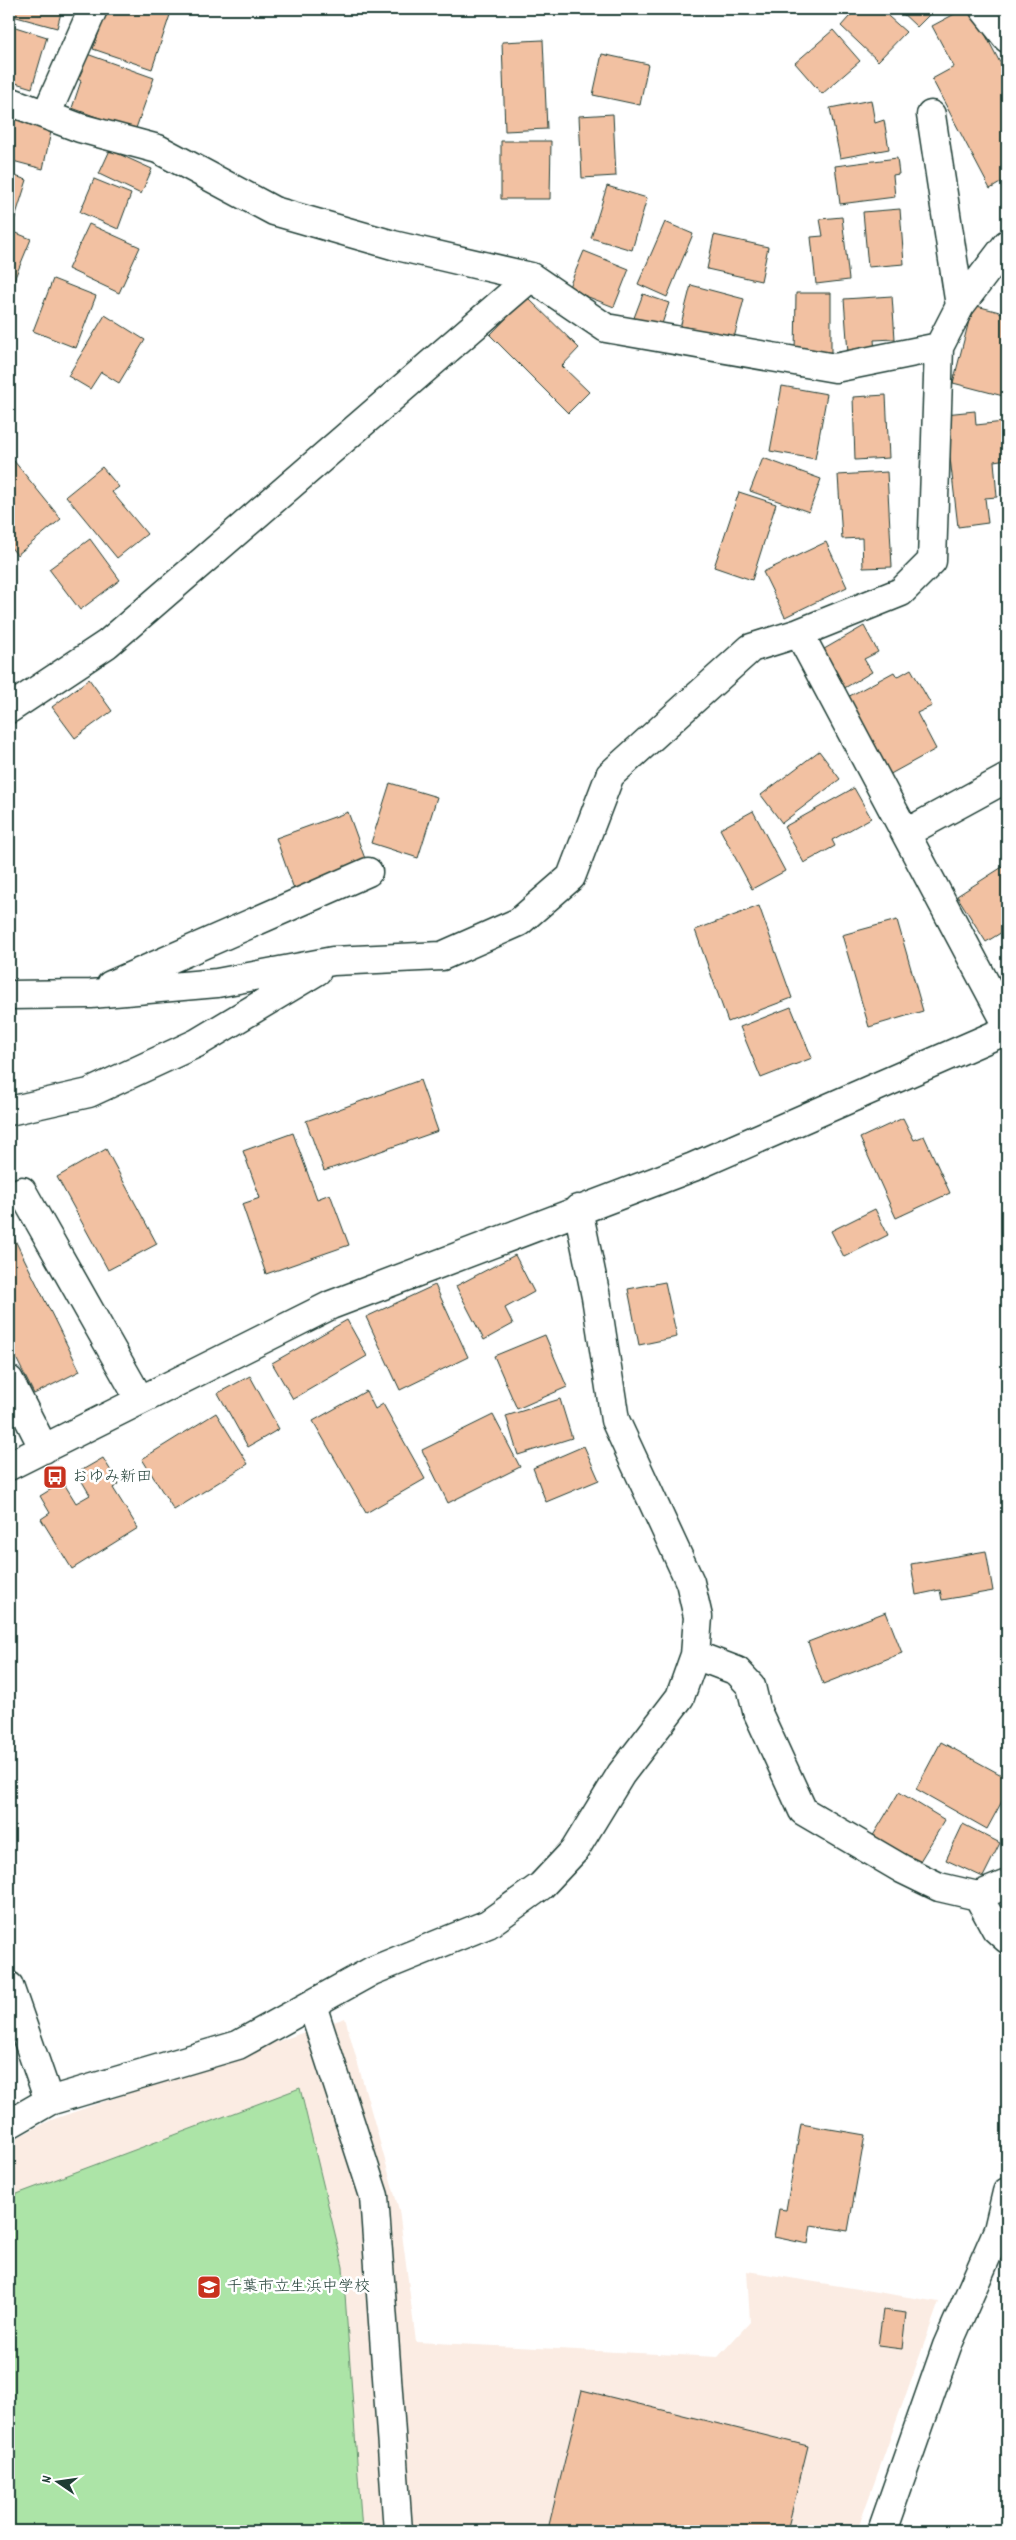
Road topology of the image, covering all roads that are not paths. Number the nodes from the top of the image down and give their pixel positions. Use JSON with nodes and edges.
{"nodes":[{"id":1,"x":93,"y":9,"type":"edge"},
{"id":2,"x":984,"y":9,"type":"edge"},
{"id":3,"x":1007,"y":38,"type":"edge"},
{"id":4,"x":9,"y":101,"type":"edge"},
{"id":5,"x":46,"y":115,"type":"junction"},
{"id":6,"x":931,"y":115,"type":"dead end"},
{"id":7,"x":1007,"y":244,"type":"edge"},
{"id":8,"x":531,"y":277,"type":"junction"},
{"id":9,"x":960,"y":306,"type":"junction"},
{"id":10,"x":939,"y":347,"type":"junction"},
{"id":11,"x":799,"y":633,"type":"junction"},
{"id":12,"x":9,"y":709,"type":"edge"},
{"id":13,"x":1007,"y":778,"type":"edge"},
{"id":14,"x":906,"y":833,"type":"junction"},
{"id":15,"x":368,"y":872,"type":"dead end"},
{"id":16,"x":333,"y":961,"type":"junction"},
{"id":17,"x":92,"y":994,"type":"junction"},
{"id":18,"x":9,"y":995,"type":"edge"},
{"id":19,"x":1007,"y":1024,"type":"edge"},
{"id":20,"x":1007,"y":1030,"type":"edge"},
{"id":21,"x":9,"y":1111,"type":"edge"},
{"id":22,"x":9,"y":1198,"type":"edge"},
{"id":23,"x":578,"y":1209,"type":"junction"},
{"id":24,"x":9,"y":1380,"type":"edge"},
{"id":25,"x":140,"y":1400,"type":"junction"},
{"id":26,"x":44,"y":1449,"type":"junction"},
{"id":27,"x":9,"y":1466,"type":"edge"},
{"id":28,"x":695,"y":1655,"type":"junction"},
{"id":29,"x":1007,"y":1884,"type":"edge"},
{"id":30,"x":978,"y":1896,"type":"junction"},
{"id":31,"x":1007,"y":1940,"type":"edge"},
{"id":32,"x":9,"y":1986,"type":"edge"},
{"id":33,"x":312,"y":2005,"type":"junction"},
{"id":34,"x":48,"y":2101,"type":"junction"},
{"id":35,"x":9,"y":2124,"type":"edge"},
{"id":36,"x":1007,"y":2192,"type":"edge"},
{"id":37,"x":398,"y":2531,"type":"edge"},
{"id":38,"x":882,"y":2531,"type":"edge"}],
"edges":[{"from":1,"to":5,"type":"street"},
{"from":2,"to":3,"type":"street"},
{"from":4,"to":5,"type":"street"},
{"from":5,"to":8,"type":"street"},
{"from":6,"to":9,"type":"street"},
{"from":7,"to":9,"type":"street"},
{"from":8,"to":10,"type":"street"},
{"from":8,"to":12,"type":"street"},
{"from":9,"to":10,"type":"street"},
{"from":10,"to":11,"type":"street"},
{"from":11,"to":14,"type":"street"},
{"from":11,"to":16,"type":"street"},
{"from":13,"to":14,"type":"street"},
{"from":14,"to":19,"type":"street"},
{"from":15,"to":17,"type":"street"},
{"from":16,"to":17,"type":"street"},
{"from":16,"to":21,"type":"street"},
{"from":17,"to":18,"type":"street"},
{"from":20,"to":23,"type":"street"},
{"from":22,"to":25,"type":"street"},
{"from":23,"to":25,"type":"street"},
{"from":23,"to":28,"type":"street"},
{"from":24,"to":26,"type":"street"},
{"from":25,"to":26,"type":"street"},
{"from":26,"to":27,"type":"street"},
{"from":28,"to":30,"type":"street"},
{"from":28,"to":33,"type":"street"},
{"from":29,"to":30,"type":"street"},
{"from":30,"to":31,"type":"street"},
{"from":32,"to":34,"type":"street"},
{"from":33,"to":34,"type":"street"},
{"from":33,"to":37,"type":"street"},
{"from":34,"to":35,"type":"street"},
{"from":36,"to":38,"type":"street"}]}
